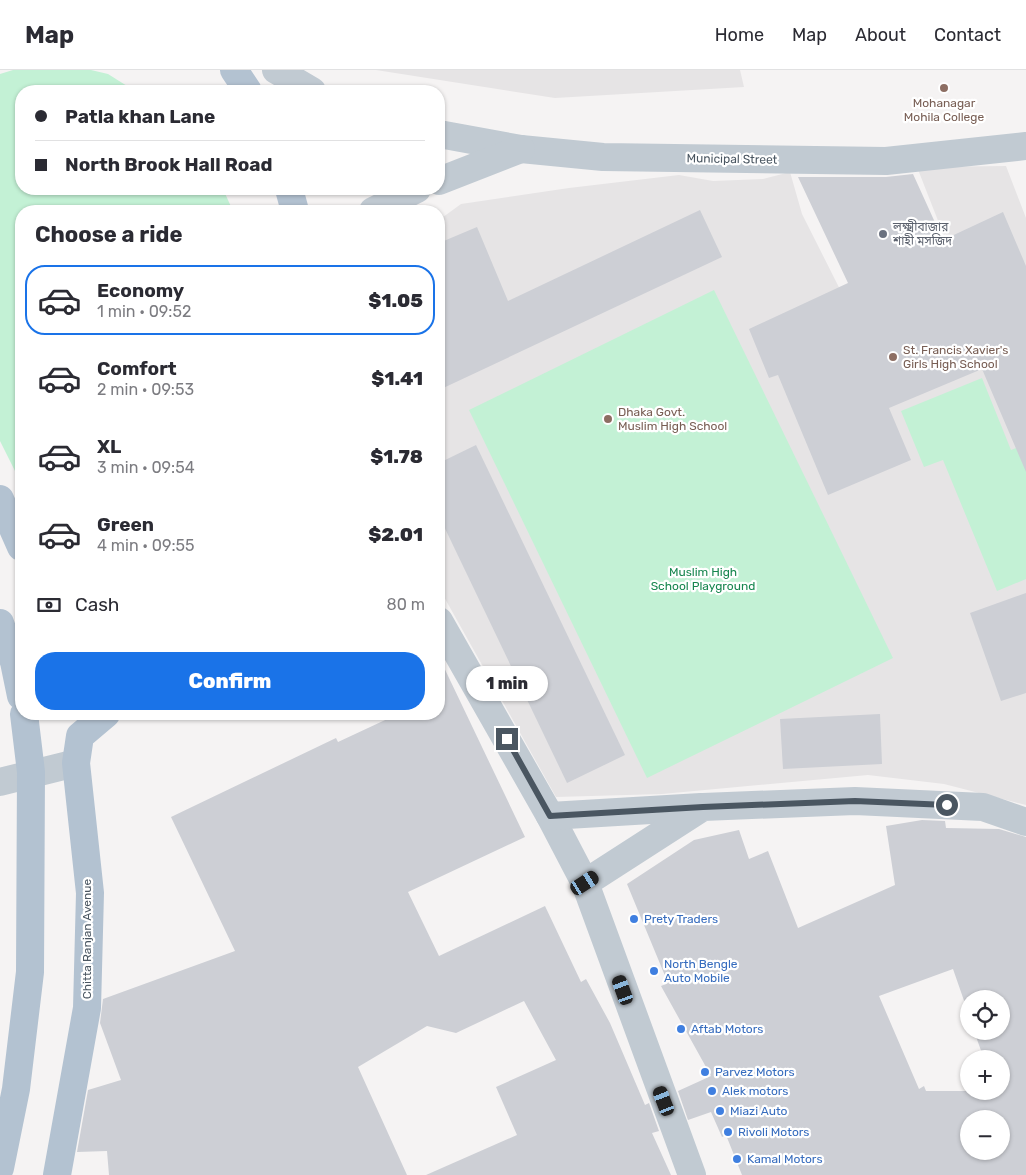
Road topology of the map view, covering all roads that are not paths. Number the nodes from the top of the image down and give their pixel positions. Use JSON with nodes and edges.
{"nodes":[{"id":1,"x":234,"y":70,"type":"edge"},
{"id":2,"x":276,"y":70,"type":"edge"},
{"id":3,"x":244,"y":85,"type":"edge"},
{"id":4,"x":302,"y":85,"type":"edge"},
{"id":5,"x":445,"y":135,"type":"edge"},
{"id":6,"x":1026,"y":146,"type":"edge"},
{"id":7,"x":521,"y":148,"type":"junction"},
{"id":8,"x":445,"y":178,"type":"edge"},
{"id":9,"x":406,"y":195,"type":"edge"},
{"id":10,"x":385,"y":205,"type":"edge"},
{"id":11,"x":0,"y":499,"type":"edge"},
{"id":12,"x":15,"y":533,"type":"edge"},
{"id":13,"x":0,"y":623,"type":"edge"},
{"id":14,"x":445,"y":632,"type":"edge"},
{"id":15,"x":15,"y":667,"type":"edge"},
{"id":16,"x":25,"y":720,"type":"edge"},
{"id":17,"x":99,"y":720,"type":"edge"},
{"id":18,"x":76,"y":763,"type":"junction"},
{"id":19,"x":32,"y":772,"type":"junction"},
{"id":20,"x":0,"y":782,"type":"edge"},
{"id":21,"x":703,"y":807,"type":"junction"},
{"id":22,"x":550,"y":816,"type":"junction"},
{"id":23,"x":1026,"y":822,"type":"edge"},
{"id":24,"x":585,"y":883,"type":"junction"},
{"id":25,"x":0,"y":1168,"type":"edge"},
{"id":26,"x":57,"y":1175,"type":"edge"},
{"id":27,"x":692,"y":1175,"type":"edge"}],
"edges":[{"from":1,"to":3,"type":"main road"},
{"from":2,"to":4,"type":"street"},
{"from":5,"to":7,"type":"street","name":"Municipal Street"},
{"from":6,"to":7,"type":"street","name":"Municipal Street"},
{"from":7,"to":8,"type":"street"},
{"from":9,"to":10,"type":"street"},
{"from":11,"to":12,"type":"main road"},
{"from":13,"to":15,"type":"main road"},
{"from":14,"to":22,"type":"street"},
{"from":16,"to":19,"type":"main road"},
{"from":17,"to":18,"type":"main road","name":"Chitta Ranjan Avenue"},
{"from":18,"to":19,"type":"street"},
{"from":18,"to":26,"type":"main road","name":"Chitta Ranjan Avenue"},
{"from":19,"to":20,"type":"street"},
{"from":19,"to":25,"type":"main road"},
{"from":21,"to":22,"type":"street"},
{"from":21,"to":23,"type":"street"},
{"from":21,"to":24,"type":"street"},
{"from":22,"to":24,"type":"street"},
{"from":24,"to":27,"type":"street"}]}
